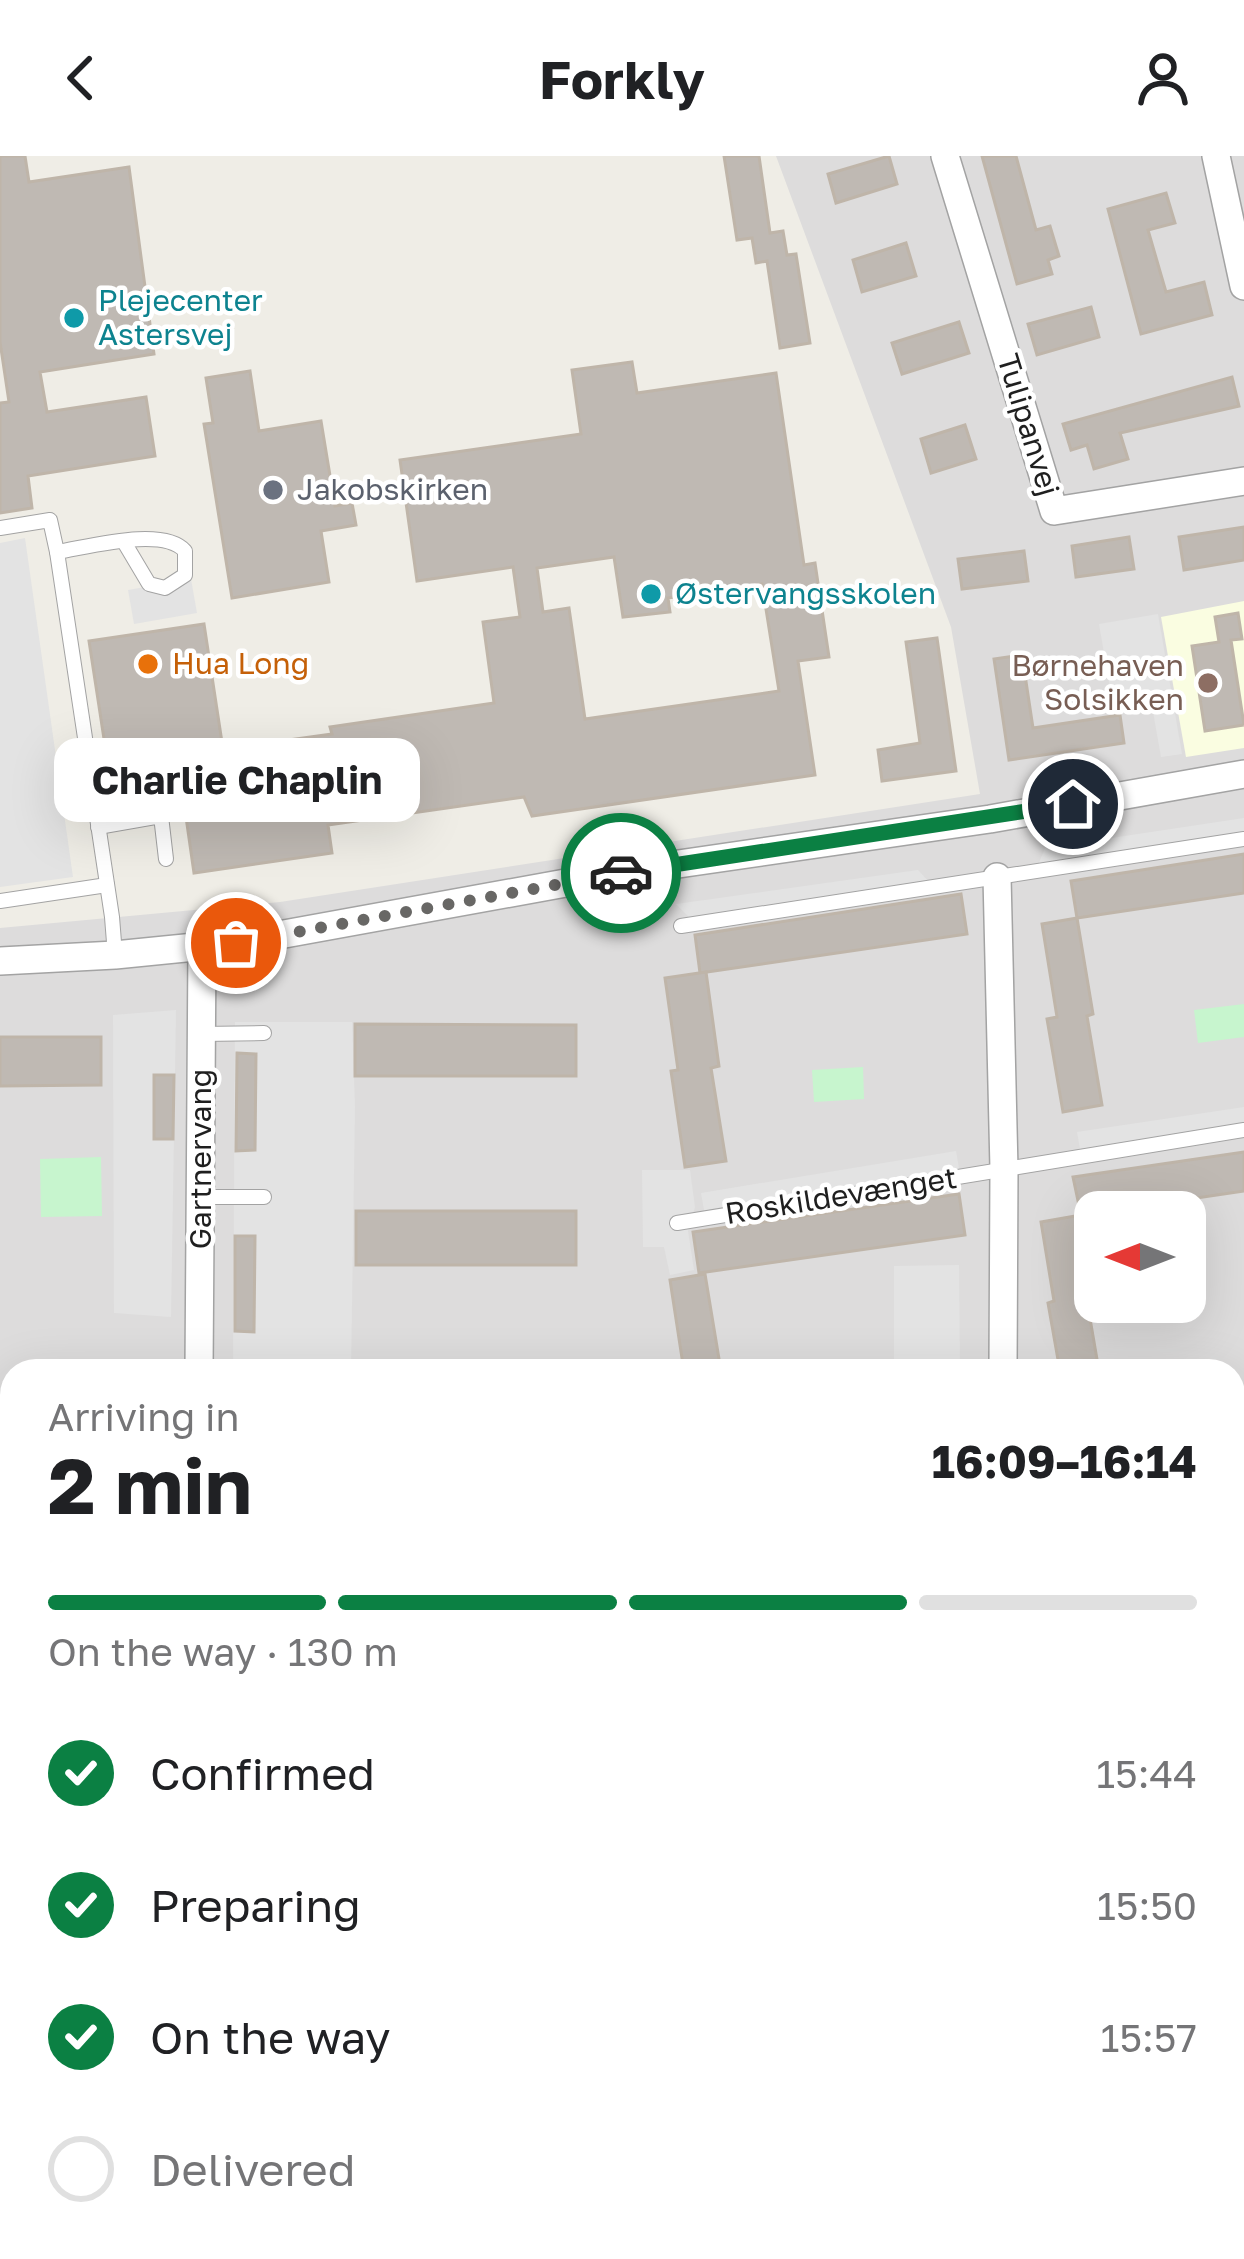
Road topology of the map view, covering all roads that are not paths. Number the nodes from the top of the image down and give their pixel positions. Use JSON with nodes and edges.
{"nodes":[{"id":1,"x":945,"y":156,"type":"edge"},
{"id":2,"x":1216,"y":156,"type":"edge"},
{"id":3,"x":1244,"y":286,"type":"edge"},
{"id":4,"x":1244,"y":482,"type":"edge"},
{"id":5,"x":0,"y":529,"type":"edge"},
{"id":6,"x":124,"y":542,"type":"junction"},
{"id":7,"x":57,"y":552,"type":"junction"},
{"id":8,"x":1244,"y":774,"type":"edge"},
{"id":9,"x":98,"y":827,"type":"junction"},
{"id":10,"x":1244,"y":839,"type":"edge"},
{"id":11,"x":166,"y":859,"type":"dead end"},
{"id":12,"x":997,"y":877,"type":"junction"},
{"id":13,"x":107,"y":885,"type":"junction"},
{"id":14,"x":0,"y":902,"type":"edge"},
{"id":15,"x":681,"y":926,"type":"dead end"},
{"id":16,"x":202,"y":947,"type":"junction"},
{"id":17,"x":115,"y":956,"type":"junction"},
{"id":18,"x":0,"y":961,"type":"edge"},
{"id":19,"x":264,"y":1033,"type":"dead end"},
{"id":20,"x":202,"y":1034,"type":"junction"},
{"id":21,"x":1244,"y":1130,"type":"edge"},
{"id":22,"x":1004,"y":1169,"type":"junction"},
{"id":23,"x":201,"y":1197,"type":"junction"},
{"id":24,"x":264,"y":1198,"type":"dead end"},
{"id":25,"x":677,"y":1223,"type":"dead end"},
{"id":26,"x":199,"y":1359,"type":"edge"},
{"id":27,"x":1003,"y":1359,"type":"edge"}],
"edges":[{"from":1,"to":4,"type":"street","name":"Tulipanvej"},
{"from":2,"to":3,"type":"street"},
{"from":5,"to":7,"type":"lane"},
{"from":6,"to":6,"type":"lane"},
{"from":6,"to":7,"type":"lane"},
{"from":7,"to":9,"type":"lane"},
{"from":8,"to":16,"type":"street"},
{"from":9,"to":11,"type":"lane"},
{"from":9,"to":13,"type":"lane"},
{"from":10,"to":12,"type":"lane"},
{"from":12,"to":15,"type":"lane"},
{"from":12,"to":22,"type":"street","name":"Roskildevænget"},
{"from":13,"to":14,"type":"lane"},
{"from":13,"to":17,"type":"lane"},
{"from":16,"to":17,"type":"street"},
{"from":16,"to":20,"type":"street","name":"Gartnervang"},
{"from":17,"to":18,"type":"street"},
{"from":19,"to":20,"type":"lane"},
{"from":20,"to":23,"type":"street","name":"Gartnervang"},
{"from":21,"to":22,"type":"lane","name":"Roskildevænget"},
{"from":22,"to":25,"type":"lane","name":"Roskildevænget"},
{"from":22,"to":27,"type":"street","name":"Roskildevænget"},
{"from":23,"to":24,"type":"lane"},
{"from":23,"to":26,"type":"street","name":"Gartnervang"}]}
